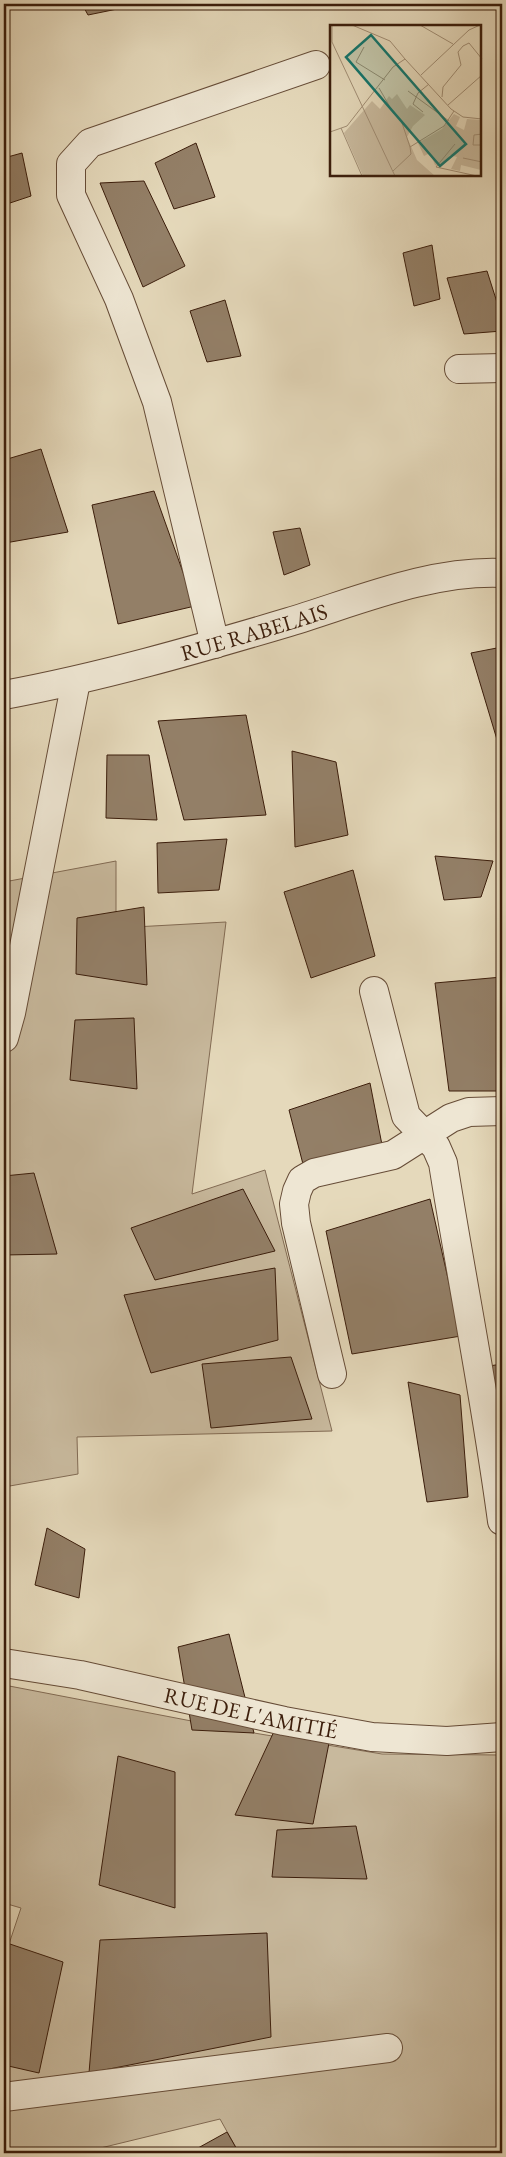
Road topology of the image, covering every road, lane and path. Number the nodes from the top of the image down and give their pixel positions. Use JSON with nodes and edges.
{"nodes":[{"id":1,"x":316,"y":65,"type":"dead end"},
{"id":2,"x":502,"y":368,"type":"edge"},
{"id":3,"x":459,"y":369,"type":"dead end"},
{"id":4,"x":502,"y":573,"type":"edge"},
{"id":5,"x":215,"y":644,"type":"junction"},
{"id":6,"x":76,"y":682,"type":"junction"},
{"id":7,"x":4,"y":695,"type":"edge"},
{"id":8,"x":374,"y":991,"type":"dead end"},
{"id":9,"x":4,"y":1038,"type":"edge"},
{"id":10,"x":502,"y":1111,"type":"edge"},
{"id":11,"x":425,"y":1134,"type":"junction"},
{"id":12,"x":332,"y":1374,"type":"dead end"},
{"id":13,"x":502,"y":1521,"type":"edge"},
{"id":14,"x":4,"y":1663,"type":"edge"},
{"id":15,"x":502,"y":1737,"type":"edge"},
{"id":16,"x":388,"y":2048,"type":"dead end"},
{"id":17,"x":4,"y":2097,"type":"edge"}],
"edges":[{"from":1,"to":5,"type":"street"},
{"from":2,"to":3,"type":"street"},
{"from":4,"to":5,"type":"street","name":"RUE RABELAIS"},
{"from":5,"to":6,"type":"street","name":"RUE RABELAIS"},
{"from":6,"to":7,"type":"street","name":"RUE RABELAIS"},
{"from":6,"to":9,"type":"street"},
{"from":8,"to":11,"type":"street"},
{"from":10,"to":11,"type":"street"},
{"from":11,"to":12,"type":"street"},
{"from":11,"to":13,"type":"street"},
{"from":14,"to":15,"type":"street","name":"RUE DE L'AMITIÉ"},
{"from":16,"to":17,"type":"street"}]}
